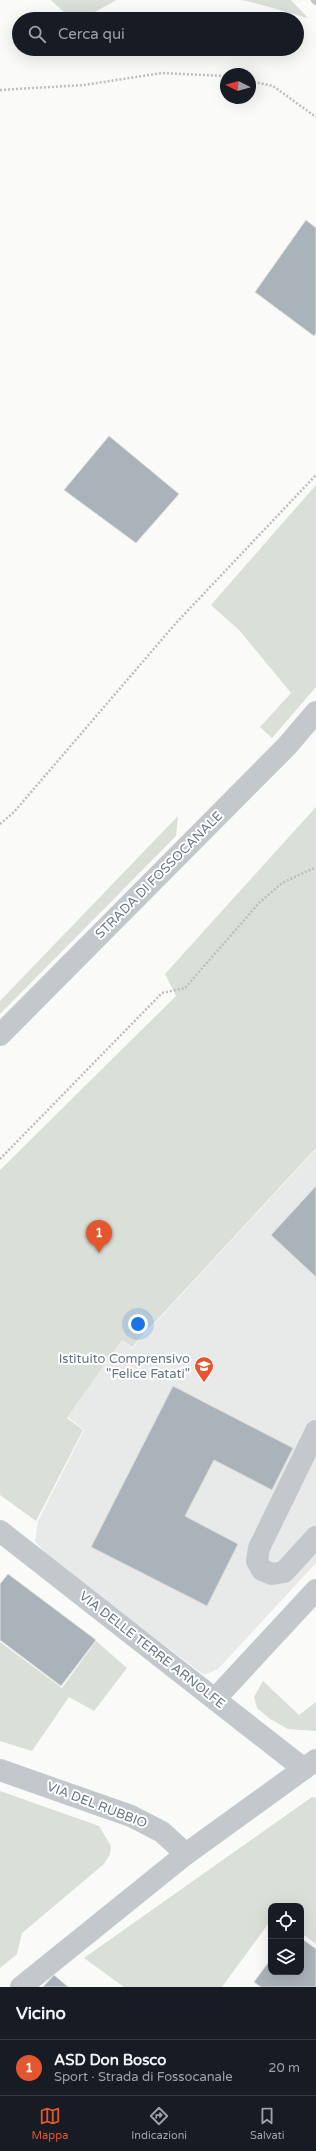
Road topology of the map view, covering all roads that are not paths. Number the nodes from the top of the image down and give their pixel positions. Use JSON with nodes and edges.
{"nodes":[{"id":1,"x":316,"y":712,"type":"edge"},
{"id":2,"x":0,"y":1035,"type":"edge"},
{"id":3,"x":316,"y":1431,"type":"edge"},
{"id":4,"x":0,"y":1531,"type":"edge"},
{"id":5,"x":316,"y":1538,"type":"edge"},
{"id":6,"x":316,"y":1590,"type":"edge"},
{"id":7,"x":215,"y":1699,"type":"junction"},
{"id":8,"x":310,"y":1764,"type":"edge"},
{"id":9,"x":0,"y":1770,"type":"edge"},
{"id":10,"x":186,"y":1854,"type":"junction"},
{"id":11,"x":21,"y":1987,"type":"edge"}],
"edges":[{"from":1,"to":2,"type":"street","name":"STRADA DI FOSSOCANALE"},
{"from":3,"to":5,"type":"street"},
{"from":4,"to":7,"type":"street","name":"VIA DELLE TERRE ARNOLFE"},
{"from":6,"to":7,"type":"street"},
{"from":7,"to":8,"type":"street","name":"VIA DELLE TERRE ARNOLFE"},
{"from":8,"to":10,"type":"street","name":"VIA DELLE TERRE ARNOLFE"},
{"from":9,"to":10,"type":"street","name":"VIA DEL RUBBIO"},
{"from":10,"to":11,"type":"street","name":"VIA DELLE TERRE ARNOLFE"}]}
